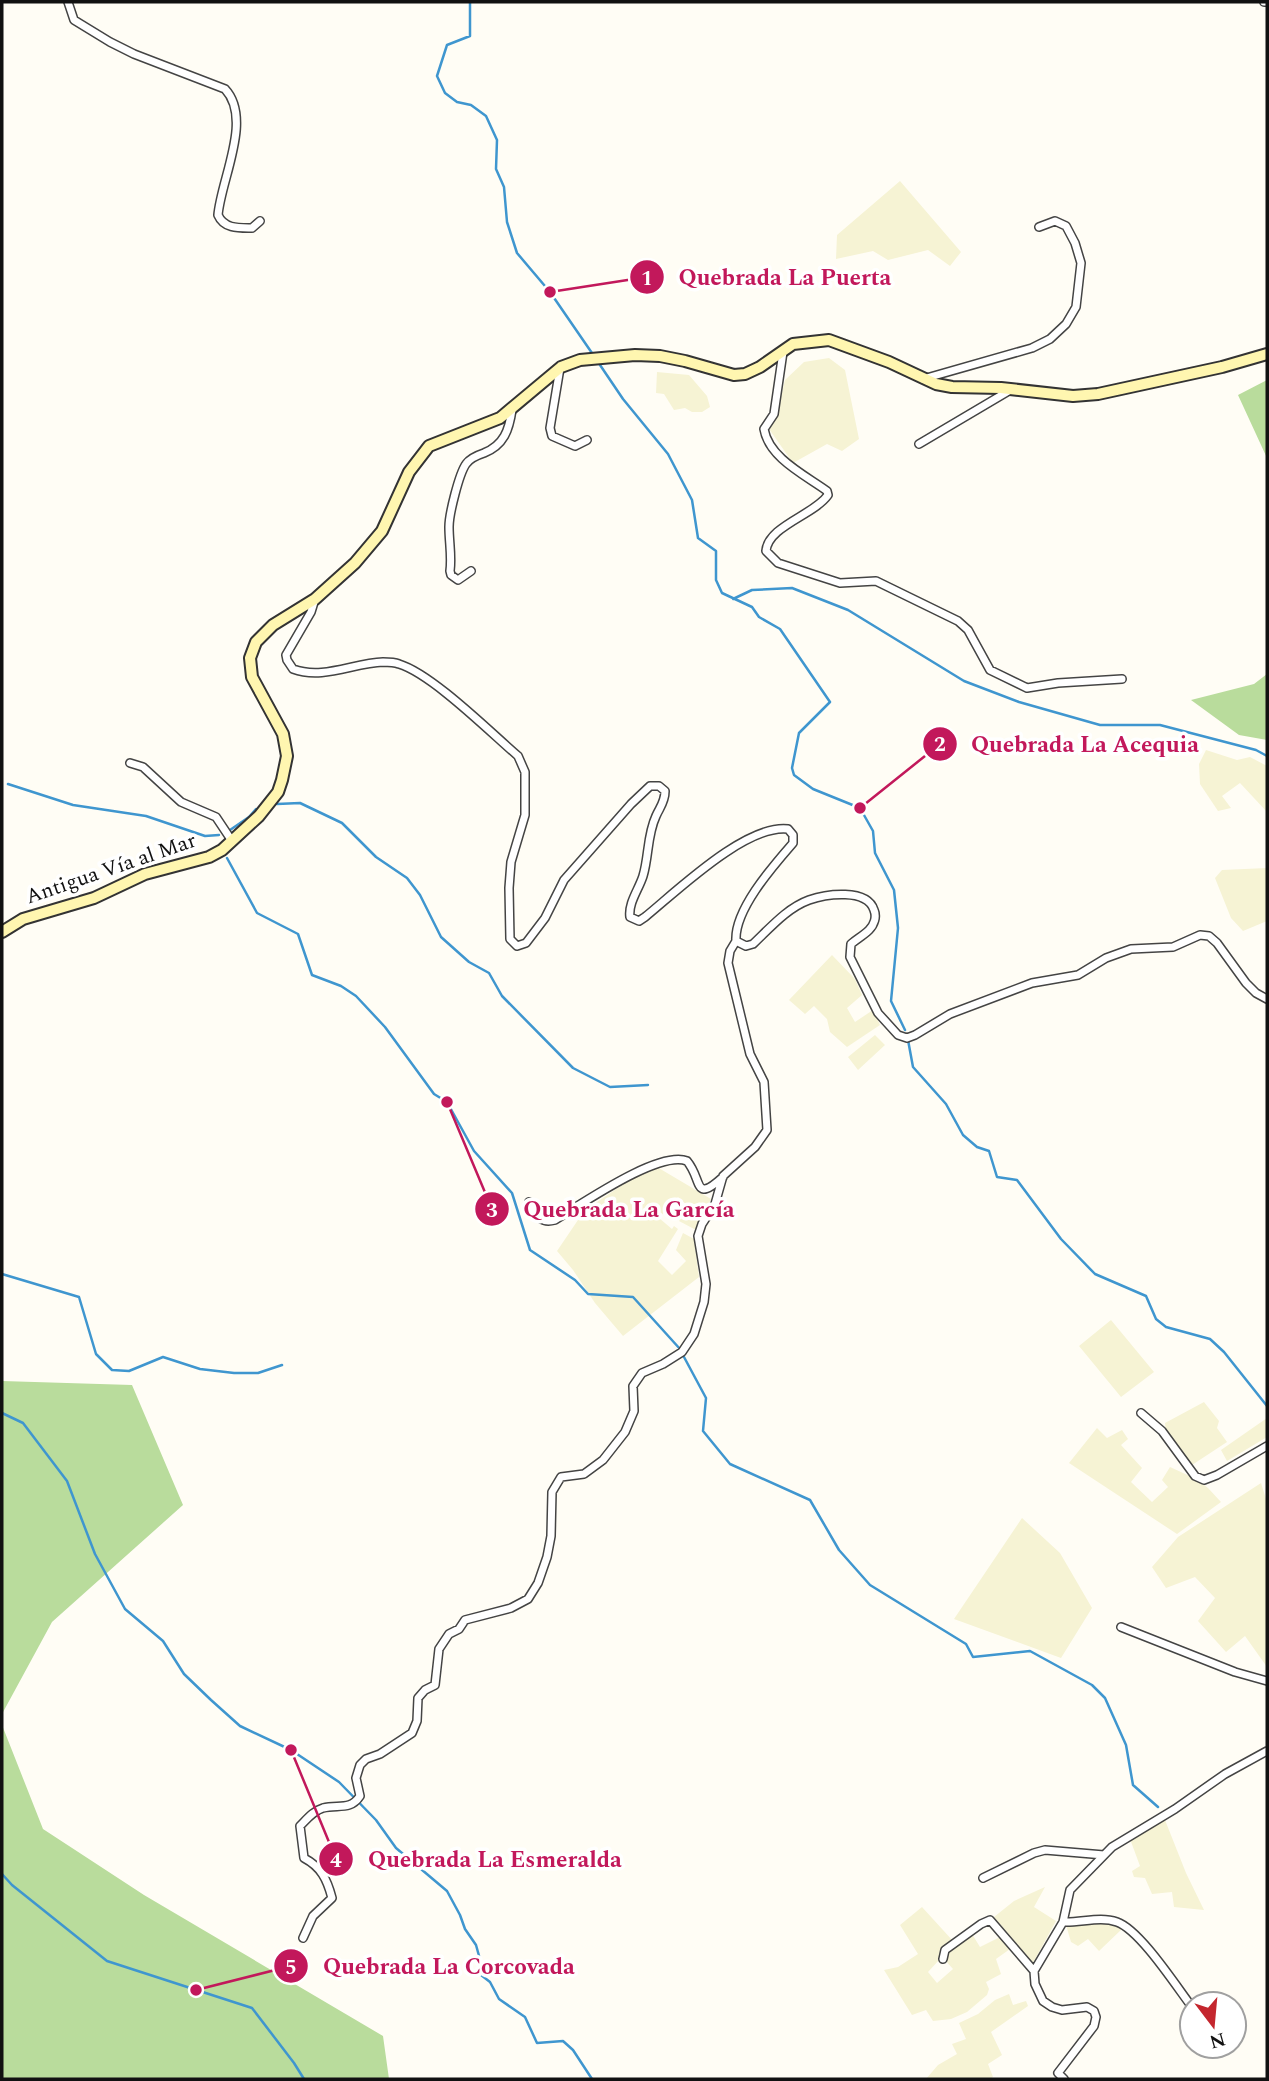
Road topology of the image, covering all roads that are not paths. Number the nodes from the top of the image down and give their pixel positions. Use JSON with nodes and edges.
{"nodes":[{"id":1,"x":68,"y":2,"type":"edge"},
{"id":2,"x":260,"y":221,"type":"dead end"},
{"id":3,"x":1040,"y":227,"type":"dead end"},
{"id":4,"x":783,"y":351,"type":"junction"},
{"id":5,"x":1267,"y":354,"type":"edge"},
{"id":6,"x":561,"y":367,"type":"junction"},
{"id":7,"x":923,"y":379,"type":"junction"},
{"id":8,"x":1013,"y":389,"type":"junction"},
{"id":9,"x":512,"y":410,"type":"junction"},
{"id":10,"x":587,"y":440,"type":"dead end"},
{"id":11,"x":919,"y":444,"type":"dead end"},
{"id":12,"x":471,"y":571,"type":"dead end"},
{"id":13,"x":315,"y":598,"type":"junction"},
{"id":14,"x":1122,"y":679,"type":"dead end"},
{"id":15,"x":130,"y":763,"type":"dead end"},
{"id":16,"x":232,"y":841,"type":"junction"},
{"id":17,"x":2,"y":932,"type":"edge"},
{"id":18,"x":736,"y":941,"type":"junction"},
{"id":19,"x":1267,"y":999,"type":"edge"},
{"id":20,"x":723,"y":1176,"type":"junction"},
{"id":21,"x":529,"y":1202,"type":"dead end"},
{"id":22,"x":1141,"y":1413,"type":"dead end"},
{"id":23,"x":1267,"y":1446,"type":"edge"},
{"id":24,"x":1121,"y":1627,"type":"dead end"},
{"id":25,"x":1267,"y":1681,"type":"edge"},
{"id":26,"x":1267,"y":1751,"type":"edge"},
{"id":27,"x":1104,"y":1855,"type":"junction"},
{"id":28,"x":984,"y":1878,"type":"dead end"},
{"id":29,"x":1063,"y":1922,"type":"junction"},
{"id":30,"x":303,"y":1938,"type":"dead end"},
{"id":31,"x":943,"y":1959,"type":"dead end"},
{"id":32,"x":1034,"y":1971,"type":"junction"},
{"id":33,"x":1179,"y":1990,"type":"edge"},
{"id":34,"x":1058,"y":2077,"type":"edge"}],
"edges":[{"from":1,"to":2,"type":"street"},
{"from":3,"to":7,"type":"street"},
{"from":4,"to":6,"type":"main road","name":"Antigua Vía al Mar"},
{"from":4,"to":7,"type":"main road","name":"Antigua Vía al Mar"},
{"from":4,"to":14,"type":"street"},
{"from":5,"to":8,"type":"main road","name":"Antigua Vía al Mar"},
{"from":6,"to":9,"type":"main road","name":"Antigua Vía al Mar"},
{"from":6,"to":10,"type":"street"},
{"from":7,"to":8,"type":"main road","name":"Antigua Vía al Mar"},
{"from":8,"to":11,"type":"street"},
{"from":9,"to":12,"type":"street"},
{"from":9,"to":13,"type":"main road","name":"Antigua Vía al Mar"},
{"from":13,"to":16,"type":"main road","name":"Antigua Vía al Mar"},
{"from":13,"to":18,"type":"street"},
{"from":15,"to":16,"type":"street"},
{"from":16,"to":17,"type":"main road","name":"Antigua Vía al Mar"},
{"from":18,"to":19,"type":"street"},
{"from":18,"to":20,"type":"street"},
{"from":20,"to":21,"type":"street"},
{"from":20,"to":30,"type":"street"},
{"from":22,"to":23,"type":"street"},
{"from":24,"to":25,"type":"street"},
{"from":26,"to":27,"type":"street"},
{"from":27,"to":28,"type":"street"},
{"from":27,"to":29,"type":"street"},
{"from":29,"to":32,"type":"street"},
{"from":29,"to":33,"type":"street"},
{"from":31,"to":32,"type":"street"},
{"from":32,"to":34,"type":"street"}]}
